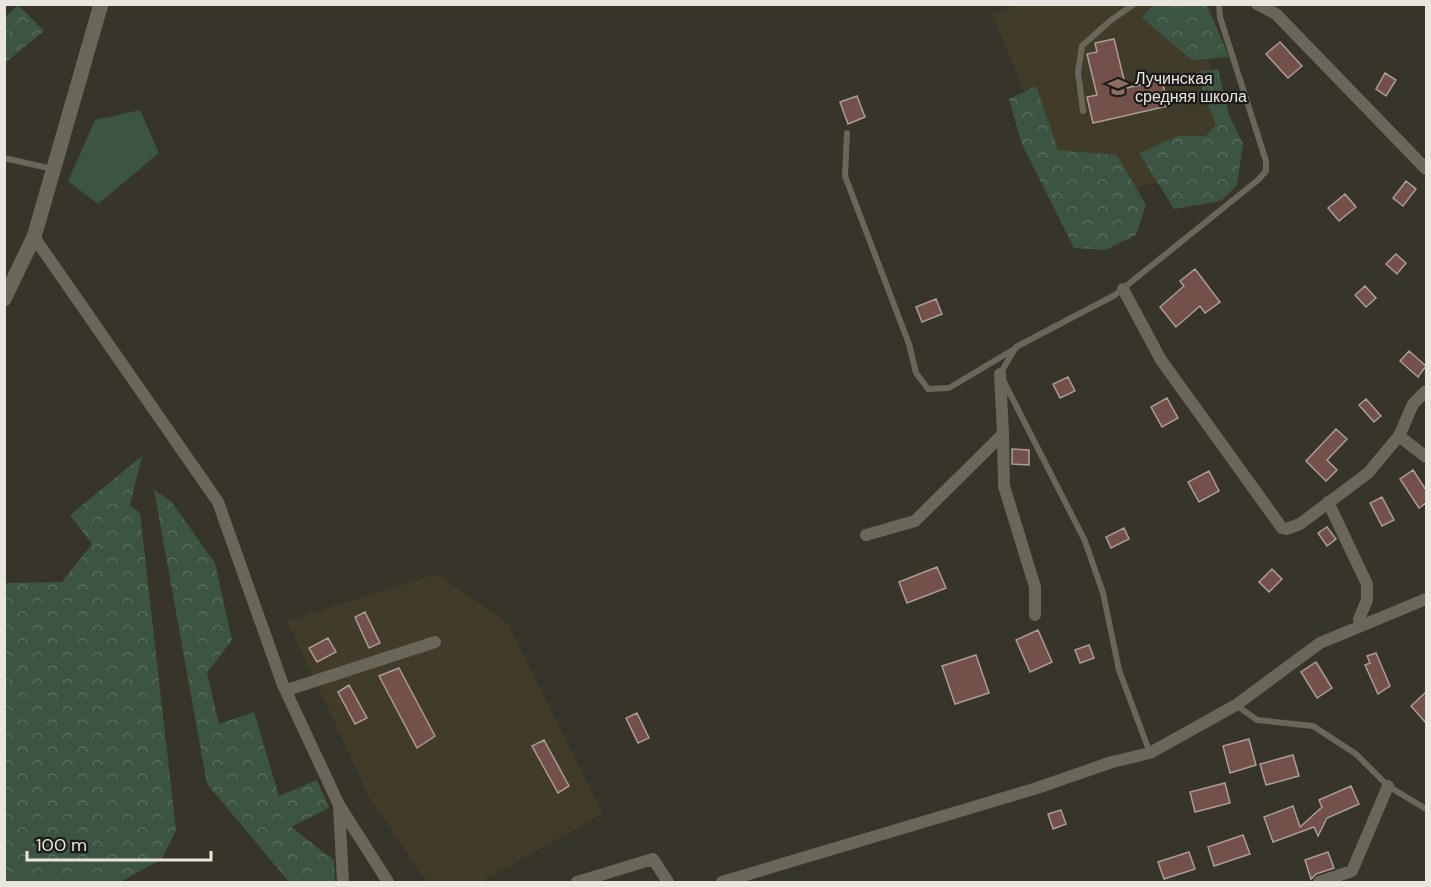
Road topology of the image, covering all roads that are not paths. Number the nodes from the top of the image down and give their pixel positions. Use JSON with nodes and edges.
{"nodes":[{"id":1,"x":101,"y":4,"type":"edge"},
{"id":2,"x":1134,"y":4,"type":"edge"},
{"id":3,"x":1219,"y":4,"type":"edge"},
{"id":4,"x":1257,"y":4,"type":"edge"},
{"id":5,"x":1083,"y":111,"type":"dead end"},
{"id":6,"x":847,"y":133,"type":"dead end"},
{"id":7,"x":4,"y":158,"type":"edge"},
{"id":8,"x":53,"y":169,"type":"junction"},
{"id":9,"x":1426,"y":169,"type":"edge"},
{"id":10,"x":34,"y":237,"type":"junction"},
{"id":11,"x":1123,"y":289,"type":"junction"},
{"id":12,"x":4,"y":299,"type":"edge"},
{"id":13,"x":1016,"y":347,"type":"junction"},
{"id":14,"x":1000,"y":374,"type":"junction"},
{"id":15,"x":1426,"y":391,"type":"edge"},
{"id":16,"x":1003,"y":434,"type":"junction"},
{"id":17,"x":1399,"y":436,"type":"junction"},
{"id":18,"x":1426,"y":457,"type":"edge"},
{"id":19,"x":1328,"y":502,"type":"junction"},
{"id":20,"x":866,"y":535,"type":"dead end"},
{"id":21,"x":1426,"y":599,"type":"edge"},
{"id":22,"x":1035,"y":615,"type":"dead end"},
{"id":23,"x":1361,"y":626,"type":"junction"},
{"id":24,"x":435,"y":642,"type":"dead end"},
{"id":25,"x":286,"y":690,"type":"junction"},
{"id":26,"x":1236,"y":705,"type":"junction"},
{"id":27,"x":1150,"y":753,"type":"junction"},
{"id":28,"x":1388,"y":786,"type":"junction"},
{"id":29,"x":339,"y":805,"type":"junction"},
{"id":30,"x":1426,"y":809,"type":"edge"},
{"id":31,"x":343,"y":882,"type":"edge"},
{"id":32,"x":388,"y":882,"type":"edge"},
{"id":33,"x":577,"y":882,"type":"edge"},
{"id":34,"x":668,"y":882,"type":"edge"},
{"id":35,"x":722,"y":882,"type":"edge"},
{"id":36,"x":1319,"y":882,"type":"edge"}],
"edges":[{"from":1,"to":8,"type":"street"},
{"from":2,"to":5,"type":"lane"},
{"from":3,"to":11,"type":"lane"},
{"from":4,"to":9,"type":"street"},
{"from":6,"to":13,"type":"lane"},
{"from":7,"to":8,"type":"lane"},
{"from":8,"to":10,"type":"street"},
{"from":10,"to":12,"type":"street"},
{"from":10,"to":25,"type":"street"},
{"from":11,"to":13,"type":"lane"},
{"from":11,"to":19,"type":"street"},
{"from":13,"to":14,"type":"lane"},
{"from":14,"to":16,"type":"street"},
{"from":14,"to":27,"type":"lane"},
{"from":15,"to":17,"type":"street"},
{"from":16,"to":20,"type":"street"},
{"from":16,"to":22,"type":"street"},
{"from":17,"to":18,"type":"street"},
{"from":17,"to":19,"type":"street"},
{"from":19,"to":23,"type":"street"},
{"from":21,"to":23,"type":"street"},
{"from":23,"to":26,"type":"street"},
{"from":24,"to":25,"type":"street"},
{"from":25,"to":29,"type":"street"},
{"from":26,"to":27,"type":"street"},
{"from":26,"to":28,"type":"lane"},
{"from":27,"to":35,"type":"street"},
{"from":28,"to":30,"type":"lane"},
{"from":28,"to":36,"type":"street"},
{"from":29,"to":31,"type":"street"},
{"from":29,"to":32,"type":"street"},
{"from":33,"to":34,"type":"street"}]}
